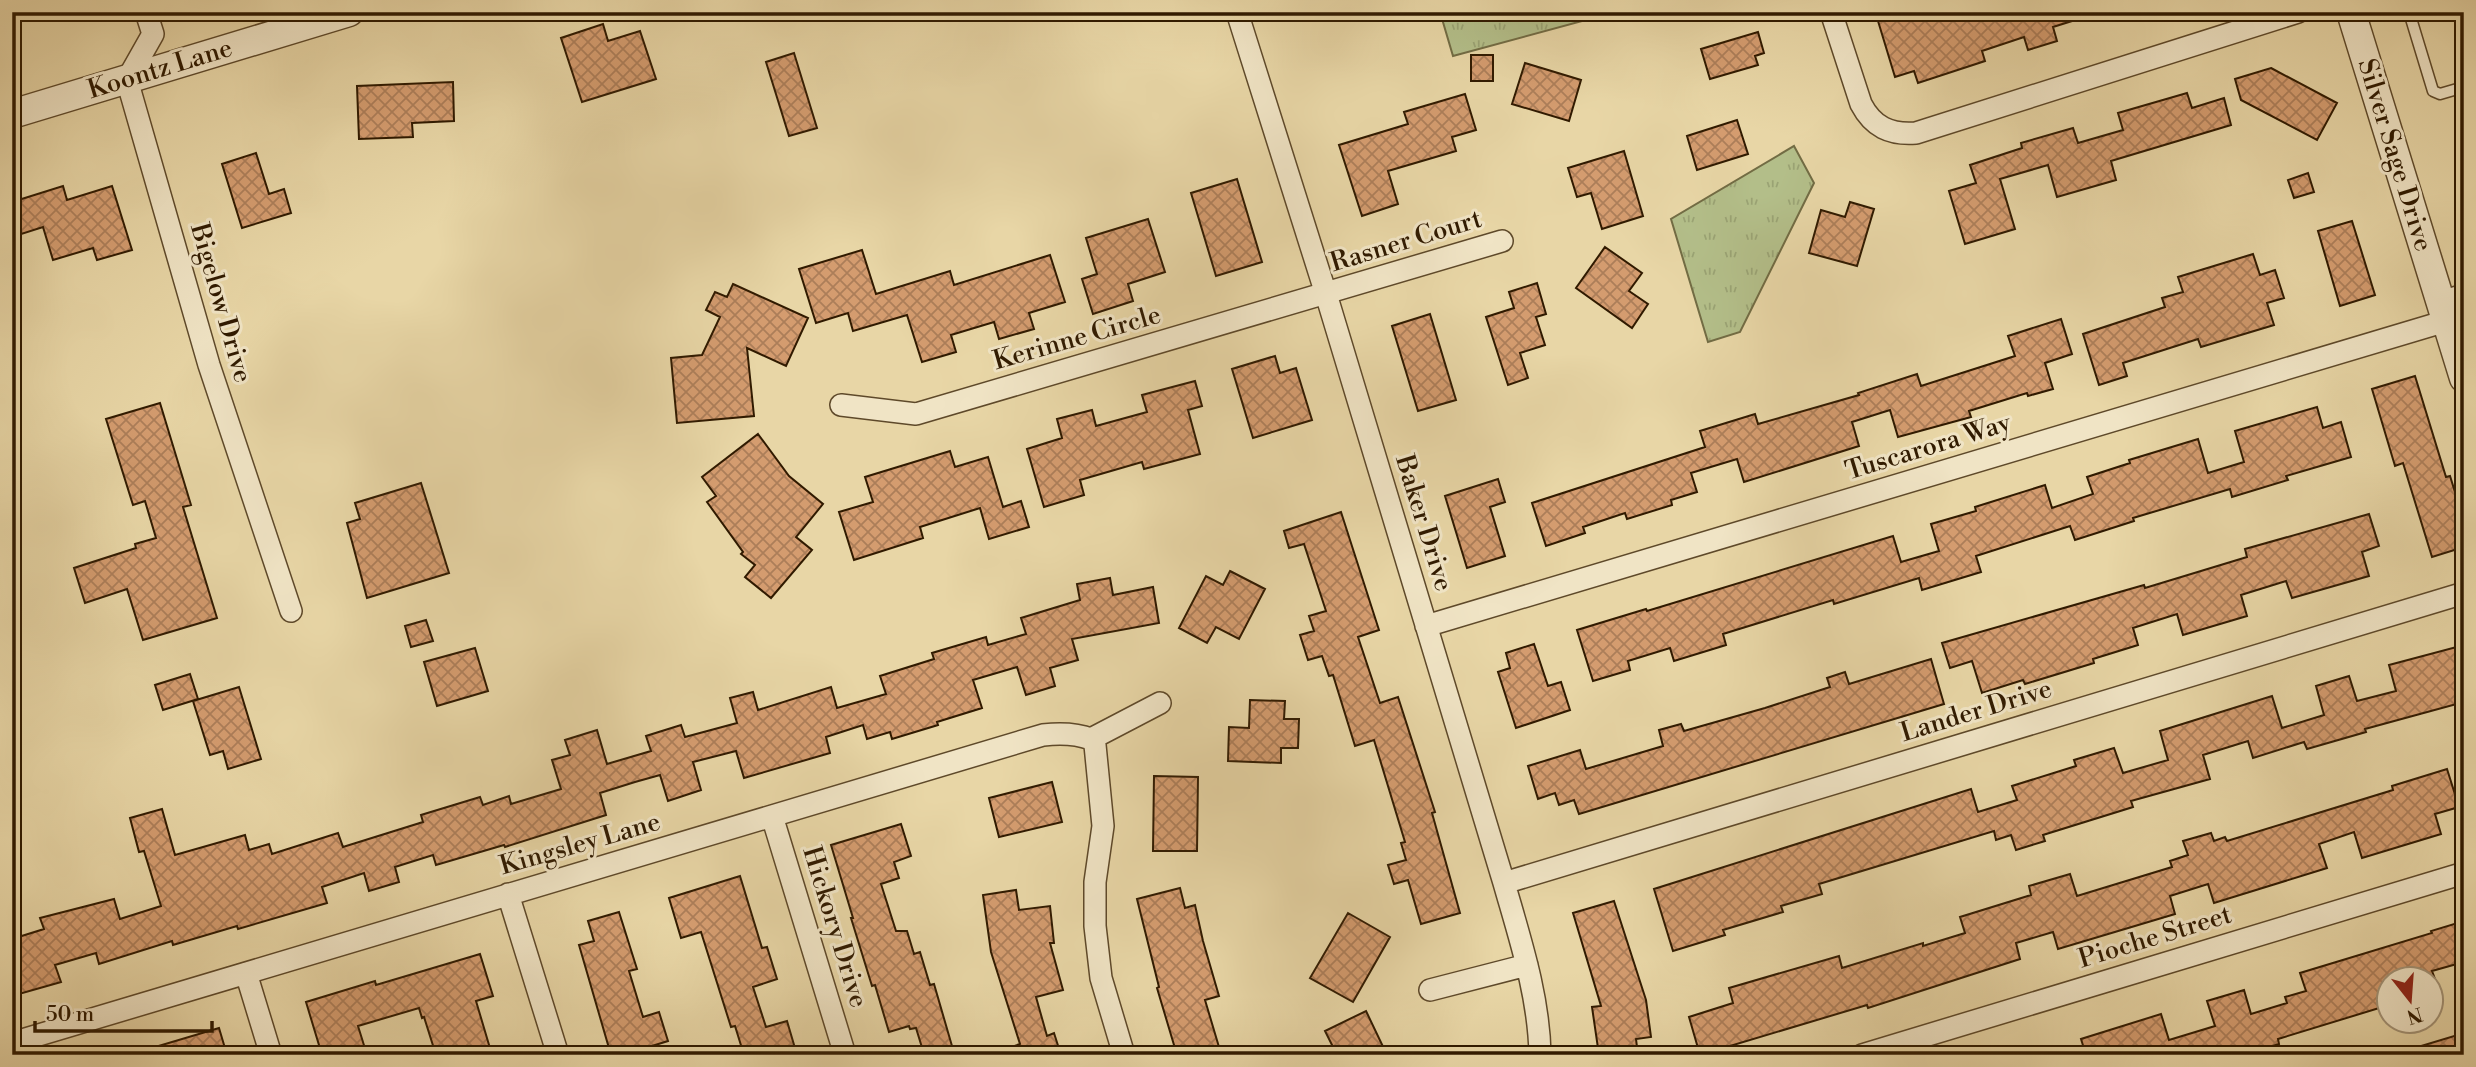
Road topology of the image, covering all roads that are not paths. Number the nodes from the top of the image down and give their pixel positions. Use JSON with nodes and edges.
{"nodes":[{"id":1,"x":146,"y":12,"type":"edge"},
{"id":2,"x":349,"y":12,"type":"edge"},
{"id":3,"x":1237,"y":12,"type":"edge"},
{"id":4,"x":1831,"y":12,"type":"edge"},
{"id":5,"x":2298,"y":12,"type":"edge"},
{"id":6,"x":2351,"y":12,"type":"edge"},
{"id":7,"x":2409,"y":12,"type":"edge"},
{"id":8,"x":127,"y":80,"type":"junction"},
{"id":9,"x":2464,"y":87,"type":"edge"},
{"id":10,"x":12,"y":114,"type":"edge"},
{"id":11,"x":1502,"y":241,"type":"dead end"},
{"id":12,"x":1326,"y":294,"type":"junction"},
{"id":13,"x":2450,"y":306,"type":"edge"},
{"id":14,"x":2464,"y":379,"type":"edge"},
{"id":15,"x":841,"y":405,"type":"dead end"},
{"id":16,"x":2464,"y":593,"type":"edge"},
{"id":17,"x":291,"y":611,"type":"dead end"},
{"id":18,"x":1426,"y":626,"type":"junction"},
{"id":19,"x":1160,"y":703,"type":"dead end"},
{"id":20,"x":1091,"y":739,"type":"junction"},
{"id":21,"x":772,"y":816,"type":"junction"},
{"id":22,"x":2464,"y":873,"type":"edge"},
{"id":23,"x":1504,"y":883,"type":"junction"},
{"id":24,"x":508,"y":894,"type":"junction"},
{"id":25,"x":1527,"y":965,"type":"junction"},
{"id":26,"x":246,"y":973,"type":"junction"},
{"id":27,"x":1430,"y":990,"type":"dead end"},
{"id":28,"x":12,"y":1043,"type":"edge"},
{"id":29,"x":271,"y":1055,"type":"edge"},
{"id":30,"x":558,"y":1055,"type":"edge"},
{"id":31,"x":845,"y":1055,"type":"edge"},
{"id":32,"x":1124,"y":1055,"type":"edge"},
{"id":33,"x":1540,"y":1055,"type":"edge"},
{"id":34,"x":1862,"y":1055,"type":"edge"}],
"edges":[{"from":1,"to":8,"type":"street"},
{"from":2,"to":8,"type":"street","name":"Koontz Lane"},
{"from":3,"to":12,"type":"street","name":"Baker Drive"},
{"from":4,"to":5,"type":"street"},
{"from":6,"to":13,"type":"street","name":"Silver Sage Drive"},
{"from":7,"to":9,"type":"lane"},
{"from":8,"to":10,"type":"street","name":"Koontz Lane"},
{"from":8,"to":17,"type":"street","name":"Bigelow Drive"},
{"from":11,"to":12,"type":"street","name":"Rasner Court"},
{"from":12,"to":15,"type":"street","name":"Kerinne Circle"},
{"from":12,"to":18,"type":"street","name":"Baker Drive"},
{"from":13,"to":14,"type":"street","name":"Silver Sage Drive"},
{"from":13,"to":18,"type":"street","name":"Tuscarora Way"},
{"from":16,"to":23,"type":"street","name":"Lander Drive"},
{"from":18,"to":23,"type":"street","name":"Baker Drive"},
{"from":19,"to":20,"type":"street"},
{"from":20,"to":21,"type":"street","name":"Kingsley Lane"},
{"from":20,"to":32,"type":"street"},
{"from":21,"to":24,"type":"street","name":"Kingsley Lane"},
{"from":21,"to":31,"type":"street","name":"Hickory Drive"},
{"from":22,"to":34,"type":"street","name":"Pioche Street"},
{"from":23,"to":25,"type":"street","name":"Baker Drive"},
{"from":24,"to":26,"type":"street","name":"Kingsley Lane"},
{"from":24,"to":30,"type":"street"},
{"from":25,"to":27,"type":"street"},
{"from":25,"to":33,"type":"street","name":"Baker Drive"},
{"from":26,"to":28,"type":"street","name":"Kingsley Lane"},
{"from":26,"to":29,"type":"street"}]}
